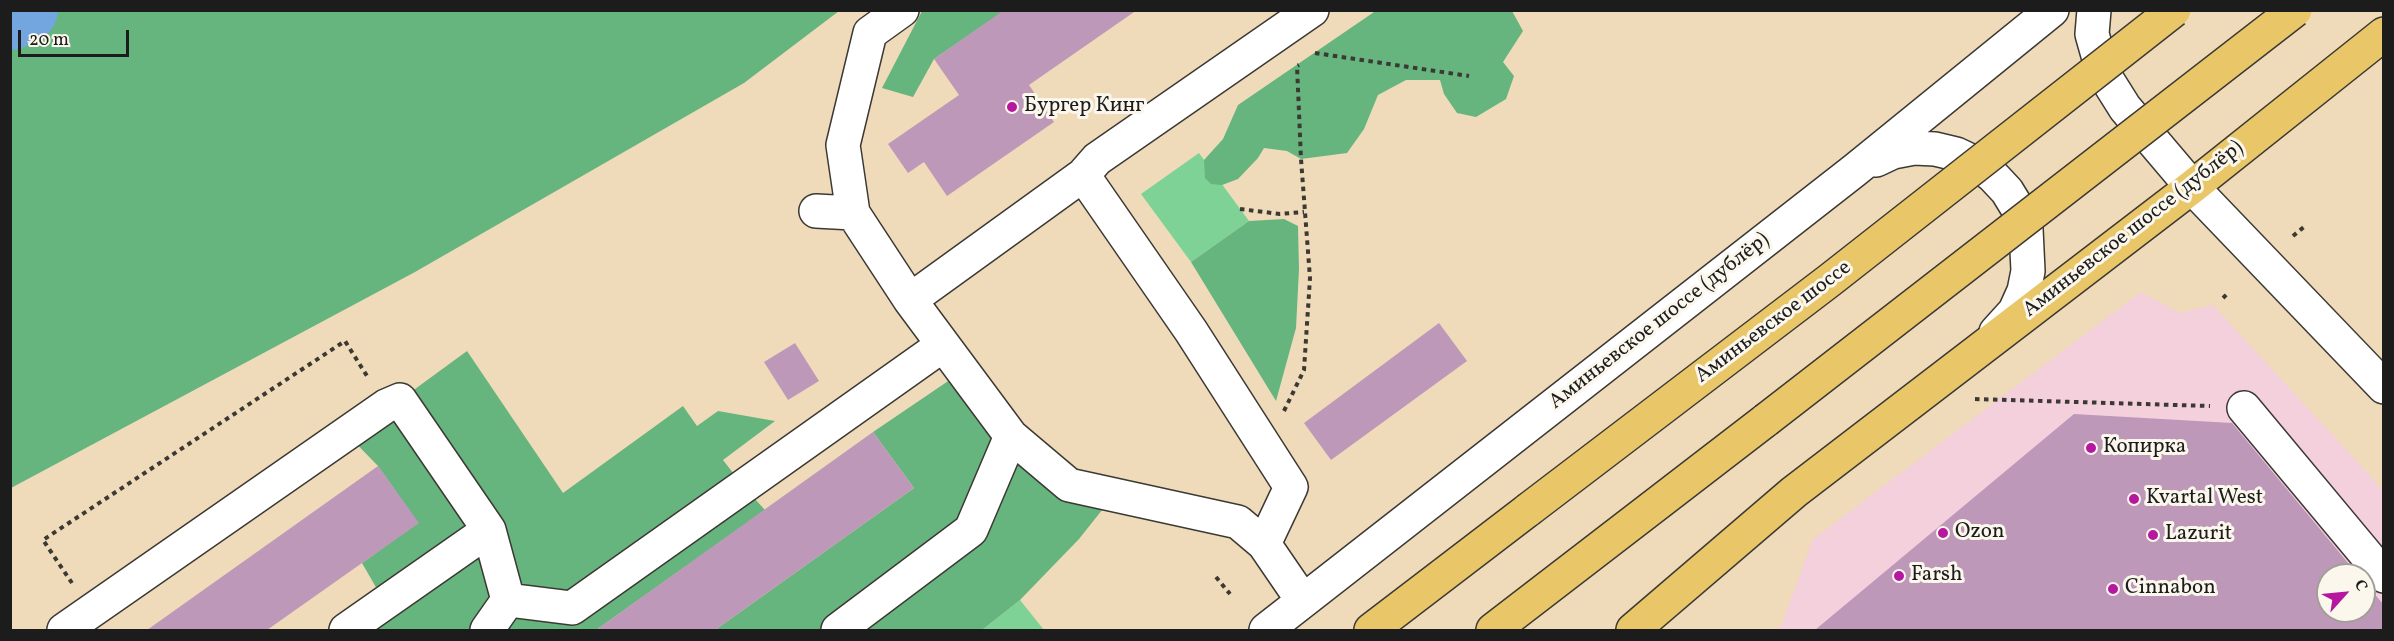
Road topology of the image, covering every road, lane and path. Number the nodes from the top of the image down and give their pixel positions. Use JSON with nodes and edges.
{"nodes":[{"id":1,"x":902,"y":10,"type":"edge"},
{"id":2,"x":1312,"y":10,"type":"edge"},
{"id":3,"x":2052,"y":10,"type":"edge"},
{"id":4,"x":2094,"y":10,"type":"edge"},
{"id":5,"x":2174,"y":10,"type":"edge"},
{"id":6,"x":2295,"y":10,"type":"edge"},
{"id":7,"x":2384,"y":34,"type":"edge"},
{"id":8,"x":1469,"y":76,"type":"dead end"},
{"id":9,"x":1855,"y":170,"type":"junction"},
{"id":10,"x":1083,"y":175,"type":"junction"},
{"id":11,"x":2192,"y":187,"type":"junction"},
{"id":12,"x":1240,"y":209,"type":"dead end"},
{"id":13,"x":816,"y":211,"type":"dead end"},
{"id":14,"x":1304,"y":212,"type":"junction"},
{"id":15,"x":853,"y":213,"type":"junction"},
{"id":16,"x":2305,"y":226,"type":"dead end"},
{"id":17,"x":2293,"y":236,"type":"dead end"},
{"id":18,"x":2229,"y":292,"type":"dead end"},
{"id":19,"x":2223,"y":298,"type":"dead end"},
{"id":20,"x":910,"y":300,"type":"junction"},
{"id":21,"x":345,"y":341,"type":"dead end"},
{"id":22,"x":1986,"y":343,"type":"junction"},
{"id":23,"x":943,"y":345,"type":"junction"},
{"id":24,"x":2384,"y":387,"type":"edge"},
{"id":25,"x":1968,"y":399,"type":"dead end"},
{"id":26,"x":2244,"y":408,"type":"joint"},
{"id":27,"x":1011,"y":436,"type":"junction"},
{"id":28,"x":1261,"y":439,"type":"junction"},
{"id":29,"x":489,"y":530,"type":"junction"},
{"id":30,"x":1264,"y":544,"type":"junction"},
{"id":31,"x":2384,"y":576,"type":"edge"},
{"id":32,"x":1216,"y":577,"type":"dead end"},
{"id":33,"x":1230,"y":594,"type":"dead end"},
{"id":34,"x":508,"y":600,"type":"junction"},
{"id":35,"x":1303,"y":601,"type":"junction"},
{"id":36,"x":90,"y":611,"type":"junction"},
{"id":37,"x":64,"y":630,"type":"edge"},
{"id":38,"x":346,"y":630,"type":"edge"},
{"id":39,"x":487,"y":630,"type":"edge"},
{"id":40,"x":838,"y":630,"type":"edge"},
{"id":41,"x":1266,"y":630,"type":"edge"},
{"id":42,"x":1371,"y":630,"type":"edge"},
{"id":43,"x":1493,"y":630,"type":"edge"},
{"id":44,"x":1633,"y":630,"type":"edge"}],
"edges":[{"from":1,"to":15,"type":"street"},
{"from":2,"to":10,"type":"street"},
{"from":3,"to":9,"type":"street","name":"Аминьевское шоссе (дублёр)"},
{"from":4,"to":11,"type":"street"},
{"from":5,"to":42,"type":"main road","name":"Аминьевское шоссе","bridge":true},
{"from":6,"to":43,"type":"main road","bridge":true},
{"from":7,"to":11,"type":"main road","name":"Аминьевское шоссе (дублёр)"},
{"from":8,"to":14,"type":"path"},
{"from":9,"to":22,"type":"street"},
{"from":9,"to":35,"type":"street","name":"Аминьевское шоссе (дублёр)"},
{"from":10,"to":20,"type":"street"},
{"from":10,"to":28,"type":"street"},
{"from":11,"to":22,"type":"main road","name":"Аминьевское шоссе (дублёр)"},
{"from":11,"to":24,"type":"street"},
{"from":12,"to":14,"type":"path"},
{"from":13,"to":15,"type":"street"},
{"from":14,"to":28,"type":"path"},
{"from":15,"to":20,"type":"street"},
{"from":16,"to":17,"type":"path"},
{"from":18,"to":19,"type":"path"},
{"from":20,"to":23,"type":"street"},
{"from":21,"to":36,"type":"path"},
{"from":22,"to":44,"type":"main road","name":"Аминьевское шоссе (дублёр)"},
{"from":23,"to":27,"type":"street"},
{"from":23,"to":34,"type":"street"},
{"from":25,"to":26,"type":"path"},
{"from":26,"to":31,"type":"street"},
{"from":27,"to":30,"type":"street"},
{"from":27,"to":40,"type":"street"},
{"from":28,"to":30,"type":"street"},
{"from":29,"to":34,"type":"street"},
{"from":29,"to":36,"type":"street"},
{"from":29,"to":38,"type":"street"},
{"from":30,"to":35,"type":"street"},
{"from":32,"to":33,"type":"path"},
{"from":34,"to":39,"type":"street"},
{"from":35,"to":41,"type":"street","name":"Аминьевское шоссе (дублёр)"},
{"from":36,"to":37,"type":"street"}]}
